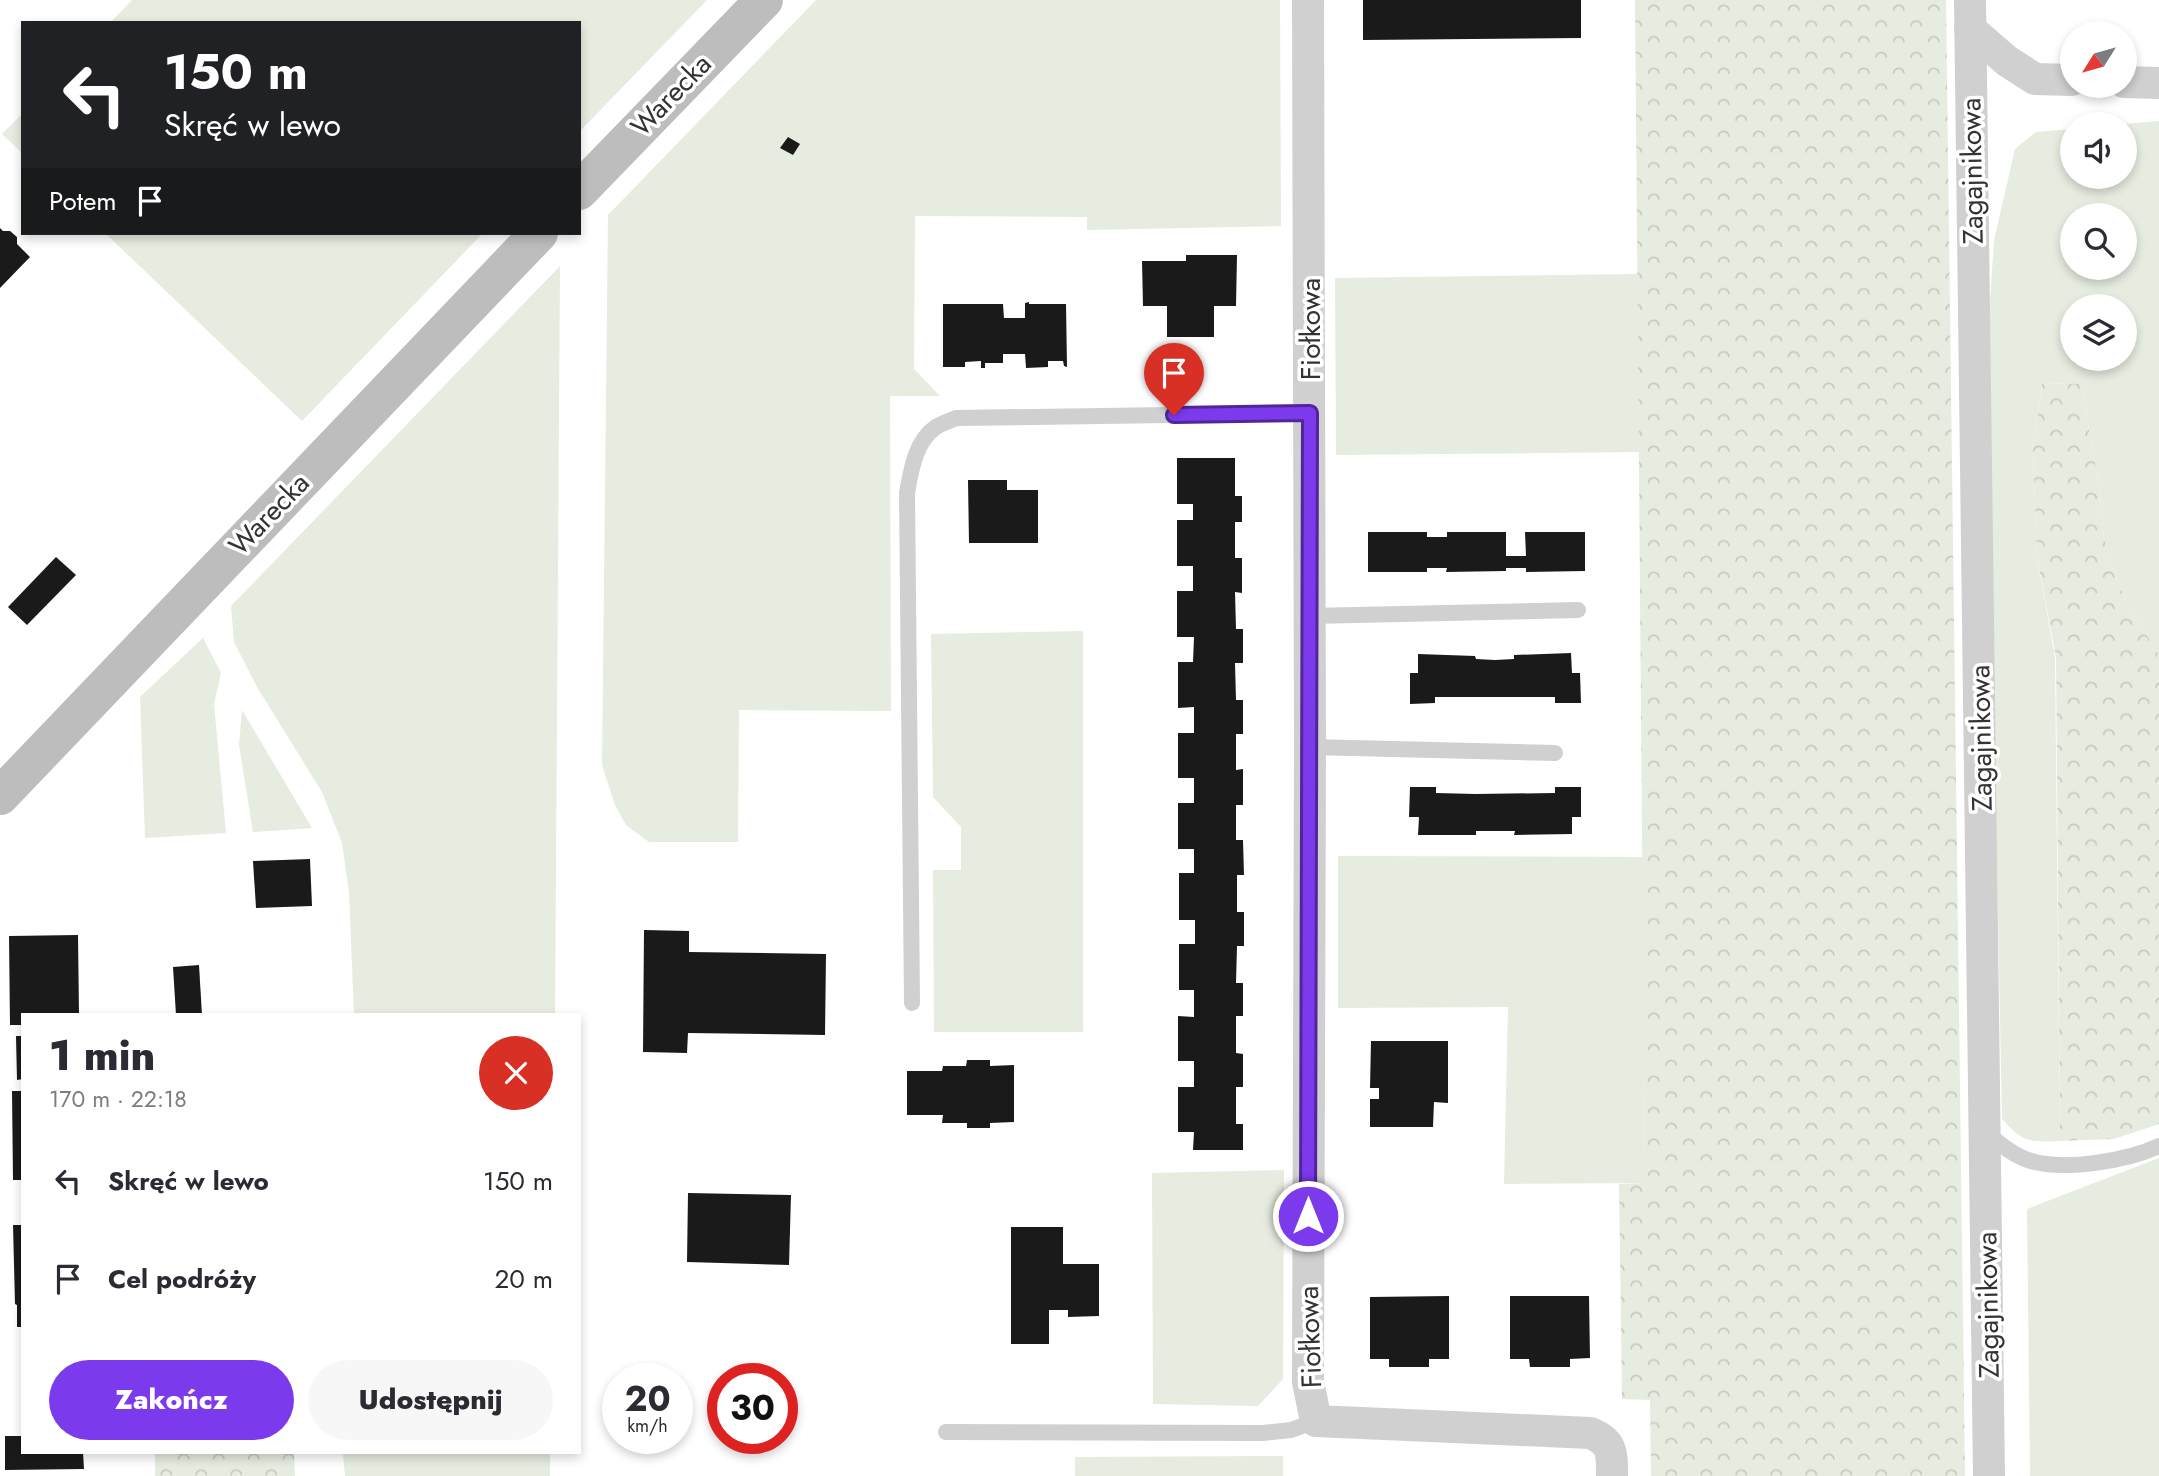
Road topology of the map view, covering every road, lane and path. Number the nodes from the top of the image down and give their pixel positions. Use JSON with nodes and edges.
{"nodes":[{"id":1,"x":764,"y":0,"type":"edge"},
{"id":2,"x":1308,"y":0,"type":"edge"},
{"id":3,"x":1970,"y":14,"type":"edge"},
{"id":4,"x":2060,"y":80,"type":"edge"},
{"id":5,"x":2137,"y":82,"type":"edge"},
{"id":6,"x":2159,"y":83,"type":"edge"},
{"id":7,"x":581,"y":189,"type":"edge"},
{"id":8,"x":537,"y":235,"type":"edge"},
{"id":9,"x":1310,"y":413,"type":"junction"},
{"id":10,"x":1578,"y":610,"type":"dead end"},
{"id":11,"x":1310,"y":615,"type":"junction"},
{"id":12,"x":1310,"y":747,"type":"junction"},
{"id":13,"x":1555,"y":753,"type":"dead end"},
{"id":14,"x":0,"y":796,"type":"edge"},
{"id":15,"x":912,"y":1003,"type":"dead end"},
{"id":16,"x":1986,"y":1132,"type":"junction"},
{"id":17,"x":2159,"y":1146,"type":"edge"},
{"id":18,"x":1317,"y":1421,"type":"junction"},
{"id":19,"x":946,"y":1432,"type":"dead end"},
{"id":20,"x":1612,"y":1476,"type":"edge"},
{"id":21,"x":1989,"y":1476,"type":"edge"}],
"edges":[{"from":1,"to":7,"type":"street","name":"Warecka"},
{"from":2,"to":9,"type":"street","name":"Fiołkowa"},
{"from":3,"to":4,"type":"street"},
{"from":3,"to":16,"type":"street","name":"Zagajnikowa"},
{"from":5,"to":6,"type":"street"},
{"from":8,"to":14,"type":"street","name":"Warecka"},
{"from":9,"to":11,"type":"street","name":"Fiołkowa"},
{"from":9,"to":15,"type":"lane"},
{"from":10,"to":11,"type":"lane"},
{"from":11,"to":12,"type":"street","name":"Fiołkowa"},
{"from":12,"to":13,"type":"lane"},
{"from":12,"to":18,"type":"street","name":"Fiołkowa"},
{"from":16,"to":17,"type":"lane"},
{"from":16,"to":21,"type":"street","name":"Zagajnikowa"},
{"from":18,"to":19,"type":"lane"},
{"from":18,"to":20,"type":"street","name":"Fiołkowa"}]}
